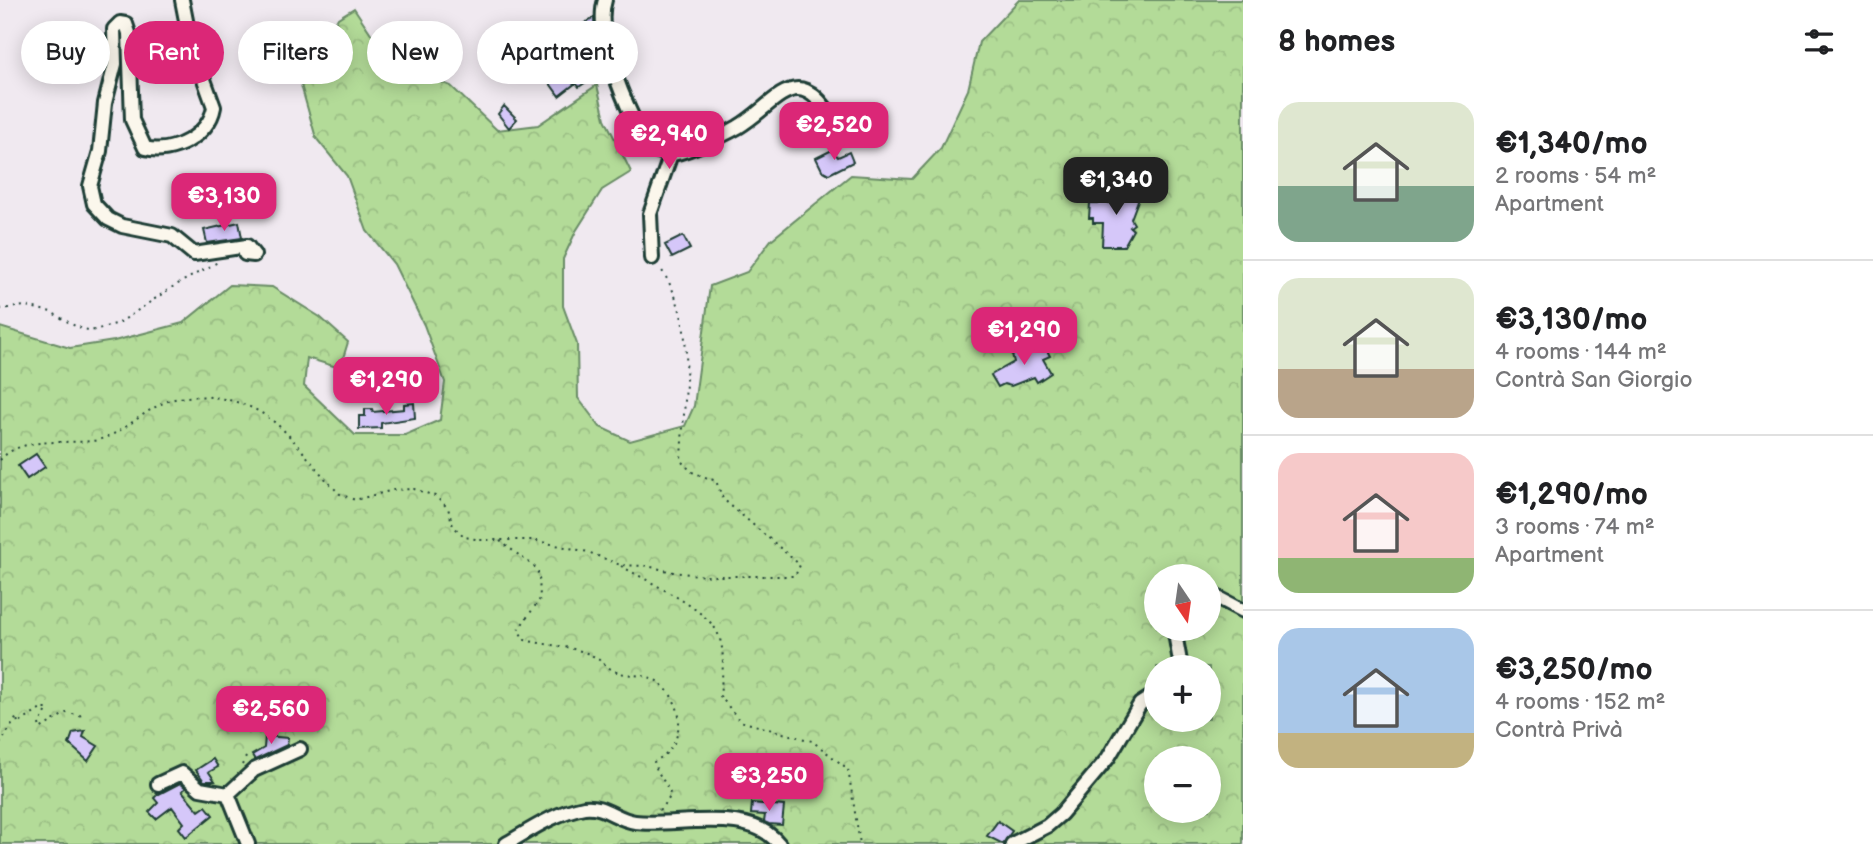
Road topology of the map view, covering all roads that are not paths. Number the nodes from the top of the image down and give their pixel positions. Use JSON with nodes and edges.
{"nodes":[{"id":1,"x":182,"y":0,"type":"edge"},
{"id":2,"x":605,"y":0,"type":"edge"},
{"id":3,"x":849,"y":126,"type":"dead end"},
{"id":4,"x":671,"y":154,"type":"junction"},
{"id":5,"x":245,"y":254,"type":"road end"},
{"id":6,"x":652,"y":258,"type":"road end"},
{"id":7,"x":1222,"y":600,"type":"edge"},
{"id":8,"x":1243,"y":611,"type":"edge"},
{"id":9,"x":1144,"y":702,"type":"edge"},
{"id":10,"x":300,"y":749,"type":"dead end"},
{"id":11,"x":158,"y":784,"type":"dead end"},
{"id":12,"x":228,"y":794,"type":"junction"},
{"id":13,"x":248,"y":844,"type":"edge"},
{"id":14,"x":506,"y":844,"type":"edge"},
{"id":15,"x":779,"y":844,"type":"edge"},
{"id":16,"x":1012,"y":844,"type":"edge"}],
"edges":[{"from":1,"to":5,"type":"street"},
{"from":2,"to":4,"type":"street"},
{"from":3,"to":4,"type":"street"},
{"from":4,"to":6,"type":"street"},
{"from":7,"to":8,"type":"street"},
{"from":9,"to":16,"type":"street"},
{"from":10,"to":12,"type":"street"},
{"from":11,"to":12,"type":"street"},
{"from":12,"to":13,"type":"street"},
{"from":14,"to":15,"type":"street"}]}
